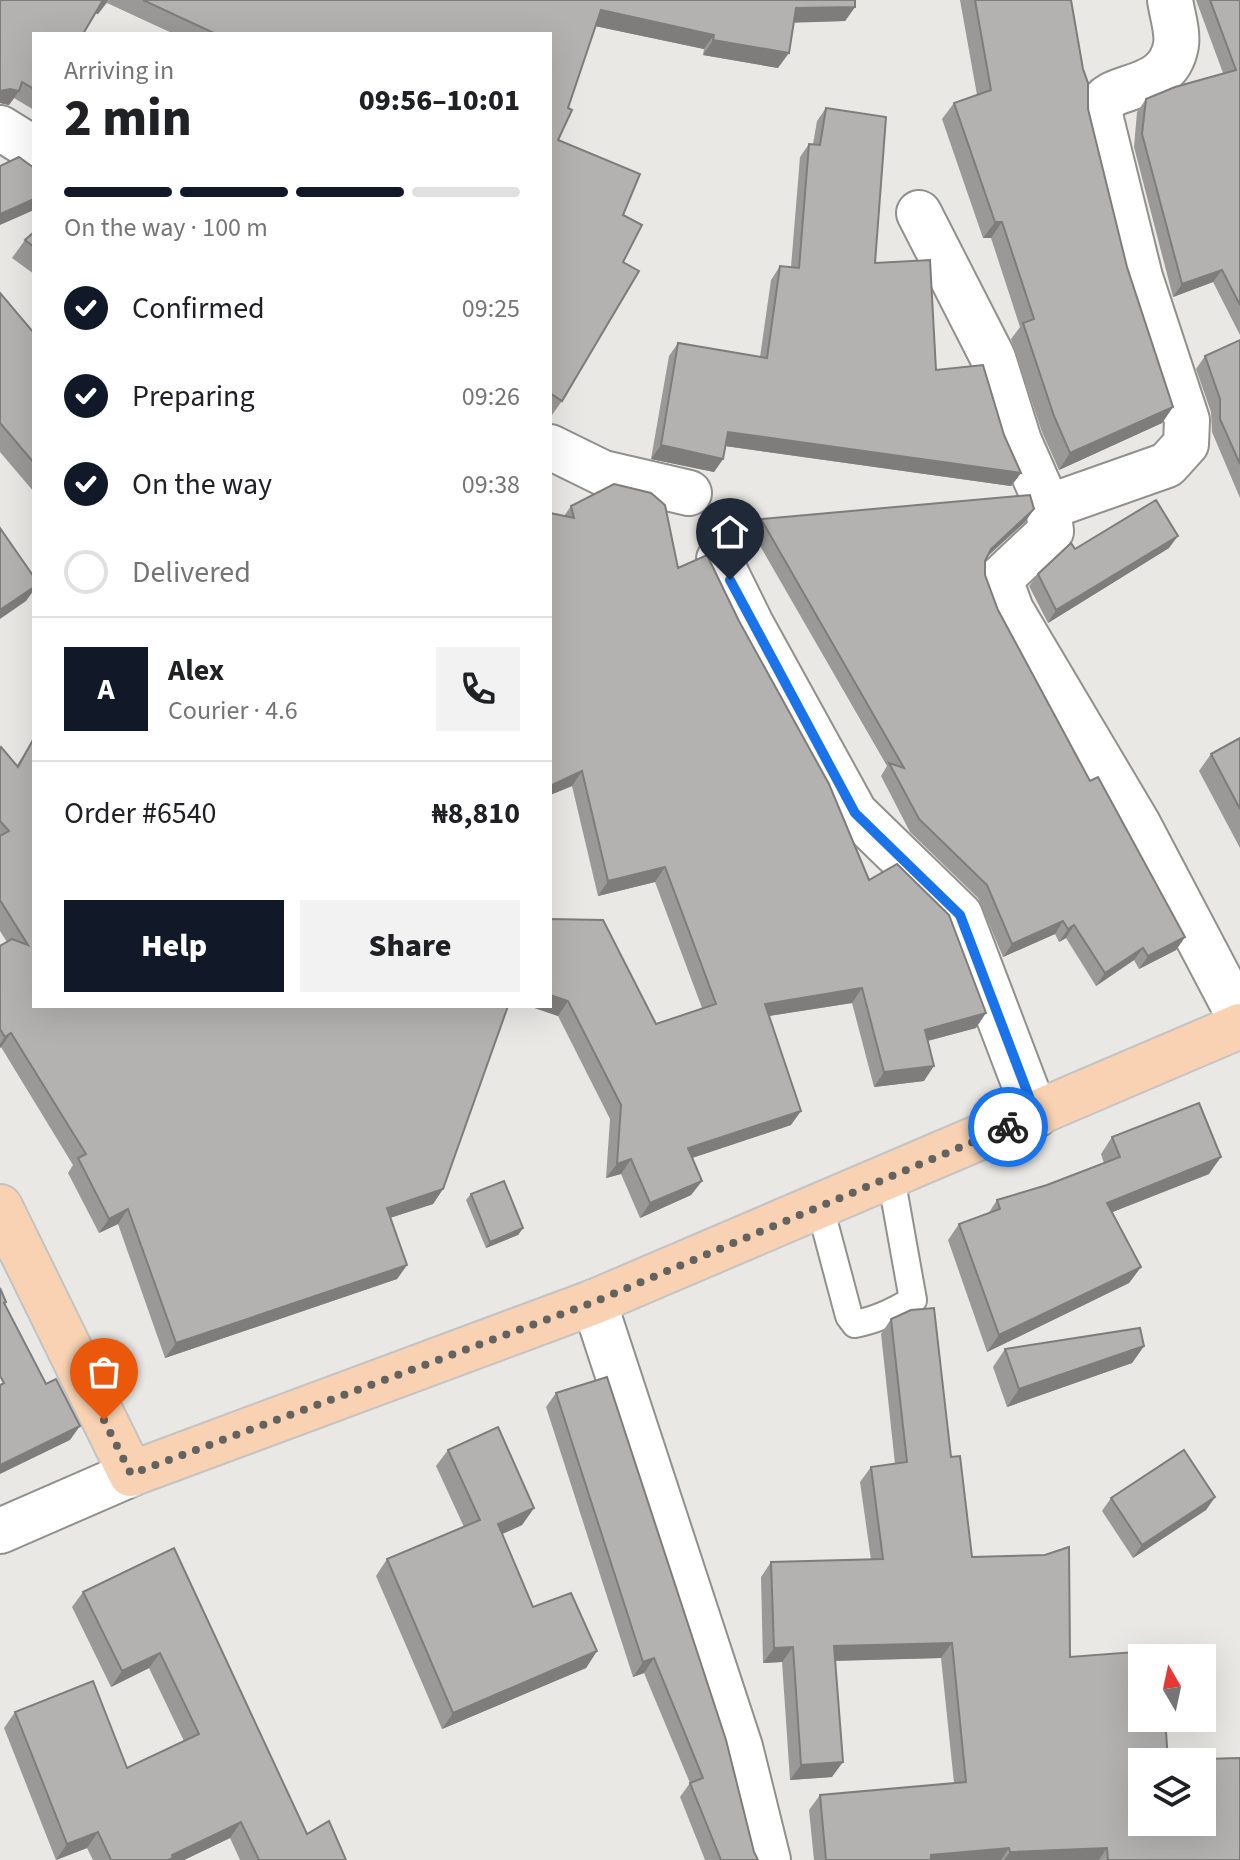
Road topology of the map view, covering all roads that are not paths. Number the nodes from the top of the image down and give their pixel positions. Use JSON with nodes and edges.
{"nodes":[{"id":1,"x":1170,"y":0,"type":"edge"},
{"id":2,"x":0,"y":128,"type":"edge"},
{"id":3,"x":32,"y":148,"type":"edge"},
{"id":4,"x":919,"y":213,"type":"dead end"},
{"id":5,"x":552,"y":448,"type":"edge"},
{"id":6,"x":689,"y":493,"type":"dead end"},
{"id":7,"x":1048,"y":507,"type":"junction"},
{"id":8,"x":719,"y":559,"type":"dead end"},
{"id":9,"x":1240,"y":1018,"type":"edge"},
{"id":10,"x":1240,"y":1026,"type":"edge"},
{"id":11,"x":1036,"y":1115,"type":"junction"},
{"id":12,"x":891,"y":1177,"type":"junction"},
{"id":13,"x":0,"y":1207,"type":"edge"},
{"id":14,"x":820,"y":1207,"type":"junction"},
{"id":15,"x":594,"y":1302,"type":"junction"},
{"id":16,"x":131,"y":1474,"type":"junction"},
{"id":17,"x":0,"y":1531,"type":"edge"},
{"id":18,"x":768,"y":1860,"type":"edge"}],
"edges":[{"from":1,"to":7,"type":"street"},
{"from":2,"to":3,"type":"street"},
{"from":4,"to":7,"type":"street"},
{"from":5,"to":6,"type":"street"},
{"from":7,"to":9,"type":"street"},
{"from":8,"to":11,"type":"street"},
{"from":10,"to":11,"type":"main road"},
{"from":11,"to":12,"type":"main road"},
{"from":12,"to":14,"type":"main road"},
{"from":12,"to":14,"type":"lane"},
{"from":13,"to":16,"type":"main road"},
{"from":14,"to":15,"type":"main road"},
{"from":15,"to":16,"type":"main road"},
{"from":15,"to":18,"type":"street"},
{"from":16,"to":17,"type":"street"}]}
